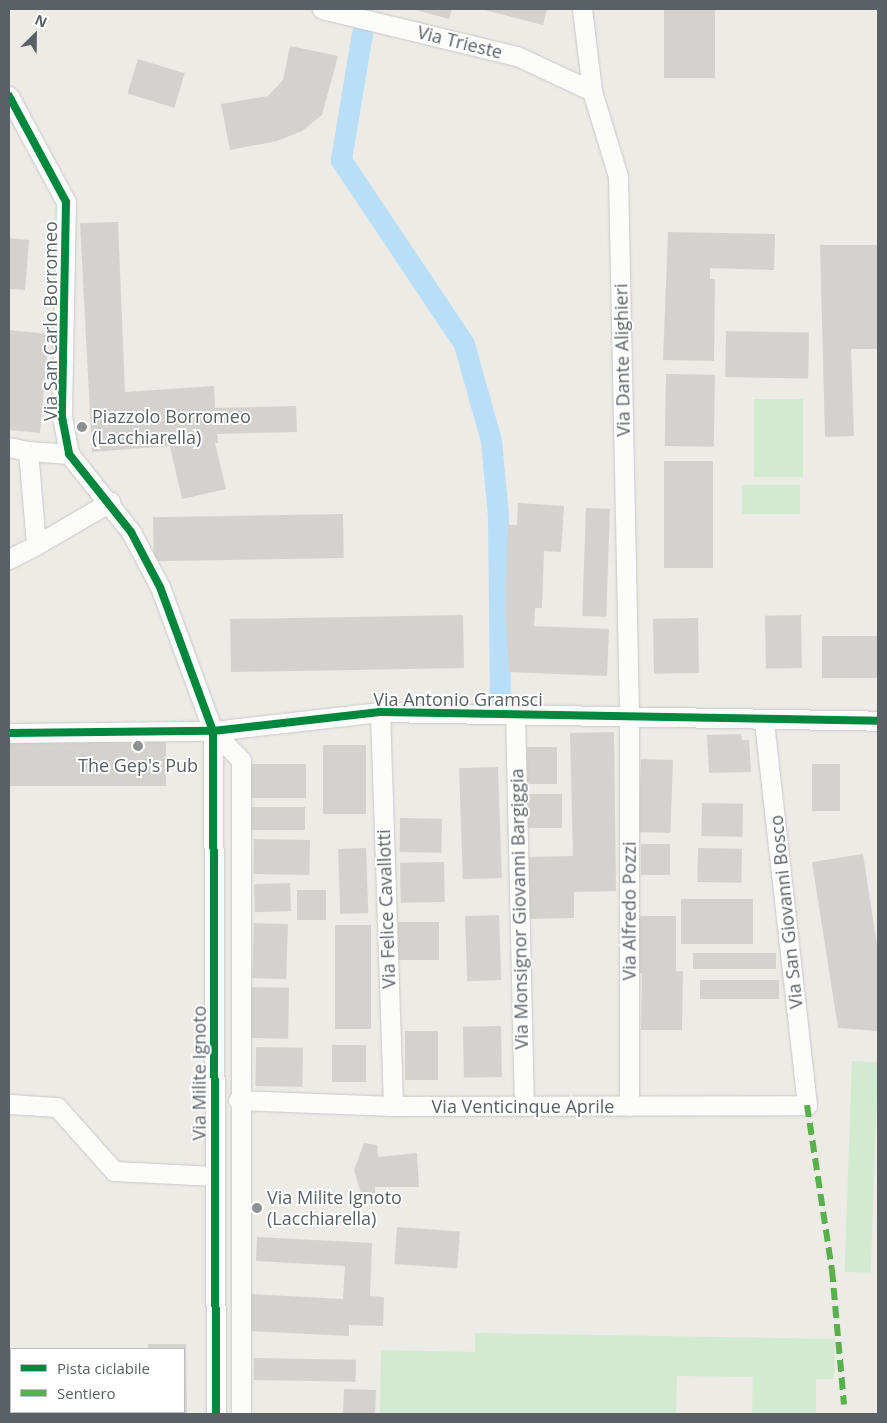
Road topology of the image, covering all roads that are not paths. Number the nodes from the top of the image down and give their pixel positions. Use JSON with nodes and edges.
{"nodes":[{"id":1,"x":322,"y":9,"type":"edge"},
{"id":2,"x":582,"y":9,"type":"edge"},
{"id":3,"x":592,"y":91,"type":"junction"},
{"id":4,"x":9,"y":96,"type":"edge"},
{"id":5,"x":9,"y":447,"type":"edge"},
{"id":6,"x":28,"y":451,"type":"junction"},
{"id":7,"x":69,"y":454,"type":"junction"},
{"id":8,"x":110,"y":502,"type":"junction"},
{"id":9,"x":36,"y":545,"type":"junction"},
{"id":10,"x":9,"y":559,"type":"edge"},
{"id":11,"x":380,"y":712,"type":"junction"},
{"id":12,"x":515,"y":712,"type":"junction"},
{"id":13,"x":629,"y":716,"type":"junction"},
{"id":14,"x":764,"y":720,"type":"junction"},
{"id":15,"x":878,"y":721,"type":"edge"},
{"id":16,"x":213,"y":731,"type":"junction"},
{"id":17,"x":9,"y":733,"type":"edge"},
{"id":18,"x":238,"y":1100,"type":"junction"},
{"id":19,"x":9,"y":1104,"type":"edge"},
{"id":20,"x":807,"y":1105,"type":"joint"},
{"id":21,"x":393,"y":1106,"type":"junction"},
{"id":22,"x":524,"y":1106,"type":"junction"},
{"id":23,"x":629,"y":1106,"type":"junction"},
{"id":24,"x":214,"y":1176,"type":"junction"},
{"id":25,"x":216,"y":1414,"type":"edge"},
{"id":26,"x":241,"y":1414,"type":"edge"}],
"edges":[{"from":1,"to":3,"type":"street","name":"Via Trieste"},
{"from":2,"to":3,"type":"street","name":"Via Dante Alighieri"},
{"from":3,"to":13,"type":"street","name":"Via Dante Alighieri"},
{"from":4,"to":7,"type":"street","name":"Via San Carlo Borromeo"},
{"from":5,"to":6,"type":"street"},
{"from":6,"to":7,"type":"street"},
{"from":6,"to":9,"type":"street"},
{"from":7,"to":8,"type":"street","name":"Via San Carlo Borromeo"},
{"from":8,"to":9,"type":"street"},
{"from":8,"to":16,"type":"street","name":"Via San Carlo Borromeo"},
{"from":9,"to":10,"type":"street"},
{"from":11,"to":12,"type":"street","name":"Via Antonio Gramsci"},
{"from":11,"to":16,"type":"street","name":"Via Antonio Gramsci"},
{"from":11,"to":21,"type":"street","name":"Via Felice Cavallotti"},
{"from":12,"to":13,"type":"street","name":"Via Antonio Gramsci"},
{"from":12,"to":22,"type":"street","name":"Via Monsignor Giovanni Bargiggia"},
{"from":13,"to":14,"type":"street","name":"Via Antonio Gramsci"},
{"from":13,"to":23,"type":"street","name":"Via Alfredo Pozzi"},
{"from":14,"to":15,"type":"street","name":"Via Antonio Gramsci"},
{"from":14,"to":20,"type":"street","name":"Via San Giovanni Bosco"},
{"from":16,"to":17,"type":"street","name":"Via Antonio Gramsci"},
{"from":16,"to":18,"type":"street"},
{"from":16,"to":24,"type":"street","name":"Via Milite Ignoto"},
{"from":18,"to":21,"type":"street","name":"Via Venticinque Aprile"},
{"from":18,"to":26,"type":"street"},
{"from":19,"to":24,"type":"street"},
{"from":20,"to":23,"type":"street","name":"Via Venticinque Aprile"},
{"from":21,"to":22,"type":"street","name":"Via Venticinque Aprile"},
{"from":22,"to":23,"type":"street","name":"Via Venticinque Aprile"},
{"from":24,"to":25,"type":"street","name":"Via Milite Ignoto"}]}
